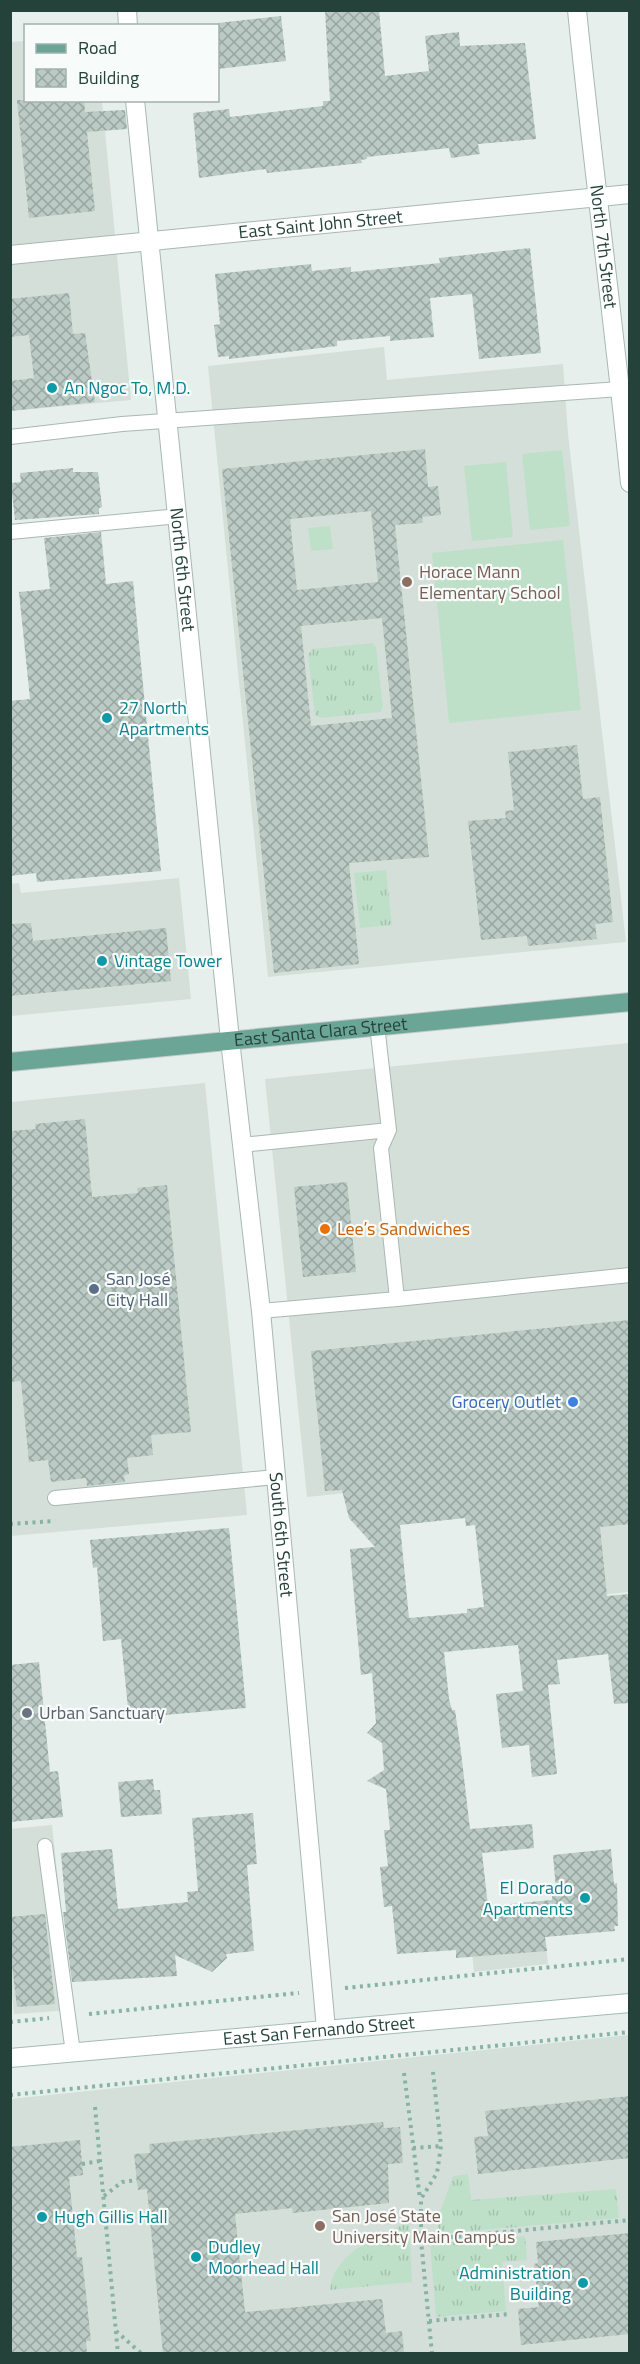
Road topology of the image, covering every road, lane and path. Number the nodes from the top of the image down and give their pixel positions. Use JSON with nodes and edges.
{"nodes":[{"id":1,"x":577,"y":10,"type":"edge"},
{"id":2,"x":135,"y":102,"type":"edge"},
{"id":3,"x":630,"y":194,"type":"edge"},
{"id":4,"x":596,"y":198,"type":"junction"},
{"id":5,"x":147,"y":241,"type":"junction"},
{"id":6,"x":10,"y":255,"type":"edge"},
{"id":7,"x":620,"y":389,"type":"junction"},
{"id":8,"x":170,"y":422,"type":"junction"},
{"id":9,"x":10,"y":438,"type":"edge"},
{"id":10,"x":630,"y":483,"type":"edge"},
{"id":11,"x":179,"y":516,"type":"junction"},
{"id":12,"x":10,"y":532,"type":"edge"},
{"id":13,"x":630,"y":1002,"type":"edge"},
{"id":14,"x":377,"y":1025,"type":"junction"},
{"id":15,"x":230,"y":1040,"type":"junction"},
{"id":16,"x":10,"y":1062,"type":"edge"},
{"id":17,"x":389,"y":1130,"type":"junction"},
{"id":18,"x":242,"y":1145,"type":"junction"},
{"id":19,"x":630,"y":1275,"type":"edge"},
{"id":20,"x":397,"y":1299,"type":"junction"},
{"id":21,"x":261,"y":1311,"type":"junction"},
{"id":22,"x":276,"y":1477,"type":"junction"},
{"id":23,"x":54,"y":1498,"type":"dead end"},
{"id":24,"x":45,"y":1846,"type":"dead end"},
{"id":25,"x":630,"y":1959,"type":"edge"},
{"id":26,"x":345,"y":1988,"type":"dead end"},
{"id":27,"x":302,"y":1993,"type":"dead end"},
{"id":28,"x":630,"y":2003,"type":"edge"},
{"id":29,"x":69,"y":2016,"type":"junction"},
{"id":30,"x":10,"y":2022,"type":"edge"},
{"id":31,"x":326,"y":2029,"type":"junction"},
{"id":32,"x":630,"y":2032,"type":"edge"},
{"id":33,"x":73,"y":2053,"type":"junction"},
{"id":34,"x":10,"y":2058,"type":"edge"},
{"id":35,"x":433,"y":2072,"type":"dead end"},
{"id":36,"x":404,"y":2073,"type":"dead end"},
{"id":37,"x":10,"y":2094,"type":"edge"},
{"id":38,"x":95,"y":2107,"type":"dead end"},
{"id":39,"x":441,"y":2146,"type":"junction"},
{"id":40,"x":413,"y":2148,"type":"junction"},
{"id":41,"x":100,"y":2161,"type":"junction"},
{"id":42,"x":82,"y":2164,"type":"dead end"},
{"id":43,"x":137,"y":2180,"type":"dead end"},
{"id":44,"x":103,"y":2197,"type":"junction"},
{"id":45,"x":420,"y":2199,"type":"junction"},
{"id":46,"x":630,"y":2220,"type":"edge"},
{"id":47,"x":421,"y":2241,"type":"junction"},
{"id":48,"x":510,"y":2314,"type":"dead end"},
{"id":49,"x":429,"y":2321,"type":"junction"},
{"id":50,"x":116,"y":2330,"type":"junction"},
{"id":51,"x":118,"y":2354,"type":"edge"},
{"id":52,"x":142,"y":2354,"type":"edge"},
{"id":53,"x":432,"y":2354,"type":"edge"}],
"edges":[{"from":1,"to":4,"type":"street","name":"North 7th Street"},
{"from":2,"to":5,"type":"street","name":"North 6th Street"},
{"from":3,"to":4,"type":"street","name":"East Saint John Street"},
{"from":4,"to":5,"type":"street","name":"East Saint John Street"},
{"from":4,"to":7,"type":"street","name":"North 7th Street"},
{"from":5,"to":6,"type":"street","name":"East Saint John Street"},
{"from":5,"to":8,"type":"street","name":"North 6th Street"},
{"from":7,"to":8,"type":"lane"},
{"from":7,"to":10,"type":"street","name":"North 7th Street"},
{"from":8,"to":9,"type":"lane"},
{"from":8,"to":11,"type":"street","name":"North 6th Street"},
{"from":11,"to":12,"type":"lane"},
{"from":11,"to":15,"type":"street","name":"North 6th Street"},
{"from":13,"to":14,"type":"main road","name":"East Santa Clara Street"},
{"from":14,"to":15,"type":"main road","name":"East Santa Clara Street"},
{"from":14,"to":17,"type":"lane"},
{"from":15,"to":16,"type":"main road","name":"East Santa Clara Street"},
{"from":15,"to":18,"type":"street","name":"South 6th Street"},
{"from":17,"to":18,"type":"lane"},
{"from":17,"to":20,"type":"lane"},
{"from":18,"to":21,"type":"street","name":"South 6th Street"},
{"from":19,"to":20,"type":"lane"},
{"from":20,"to":21,"type":"lane"},
{"from":21,"to":22,"type":"street","name":"South 6th Street"},
{"from":22,"to":23,"type":"lane"},
{"from":22,"to":31,"type":"street","name":"South 6th Street"},
{"from":24,"to":29,"type":"lane"},
{"from":25,"to":26,"type":"path"},
{"from":27,"to":29,"type":"path"},
{"from":28,"to":31,"type":"street","name":"East San Fernando Street"},
{"from":29,"to":30,"type":"path"},
{"from":29,"to":33,"type":"lane"},
{"from":31,"to":33,"type":"street","name":"East San Fernando Street"},
{"from":32,"to":37,"type":"path"},
{"from":33,"to":34,"type":"street","name":"East San Fernando Street"},
{"from":35,"to":39,"type":"path"},
{"from":36,"to":40,"type":"path"},
{"from":38,"to":41,"type":"path"},
{"from":39,"to":40,"type":"path"},
{"from":39,"to":45,"type":"path"},
{"from":40,"to":45,"type":"path"},
{"from":41,"to":42,"type":"path"},
{"from":41,"to":44,"type":"path"},
{"from":43,"to":44,"type":"path"},
{"from":44,"to":50,"type":"path"},
{"from":45,"to":47,"type":"path"},
{"from":46,"to":47,"type":"path"},
{"from":47,"to":49,"type":"path"},
{"from":48,"to":49,"type":"path"},
{"from":49,"to":53,"type":"path"},
{"from":50,"to":51,"type":"path"},
{"from":50,"to":52,"type":"path"}]}
